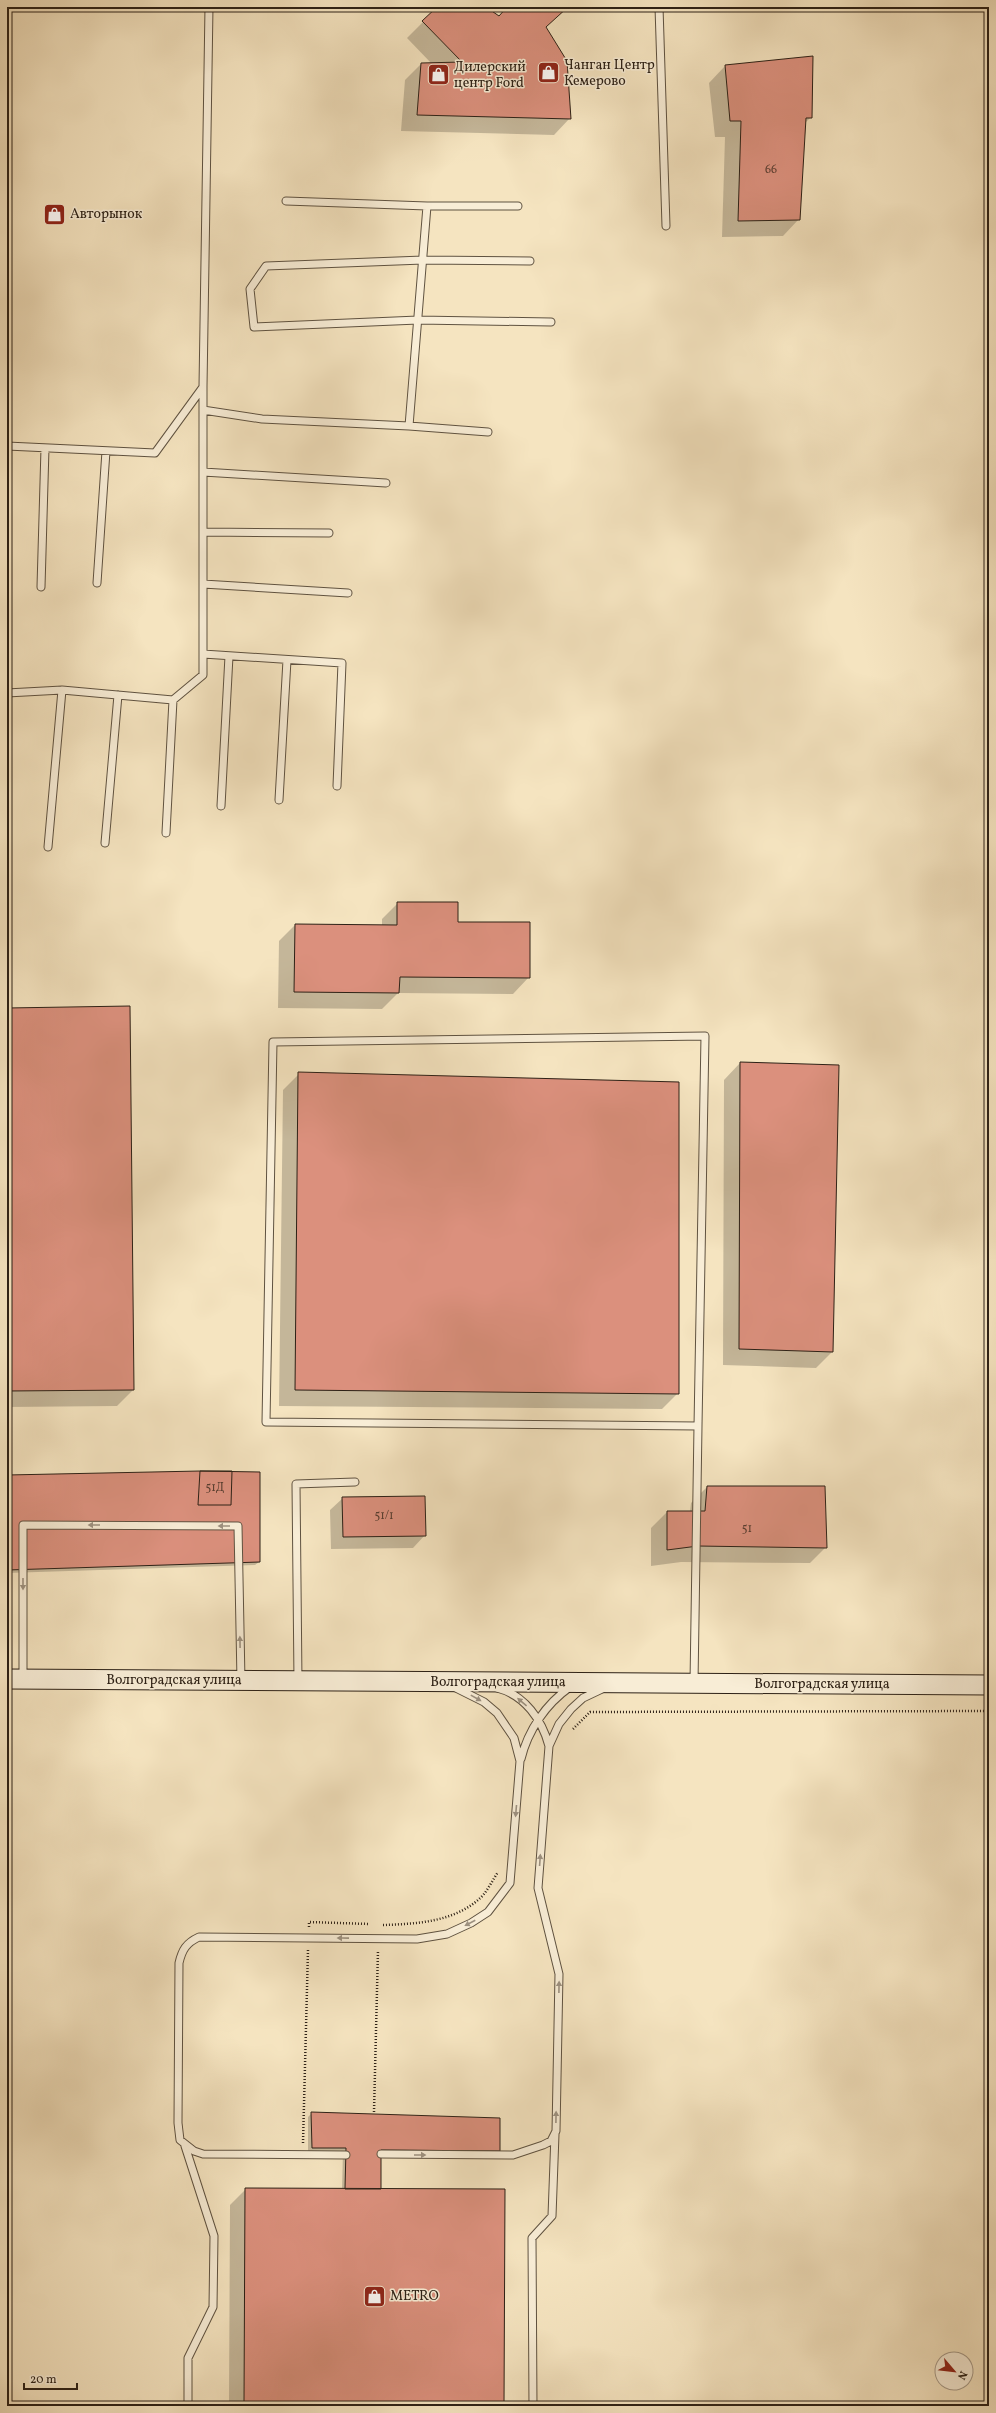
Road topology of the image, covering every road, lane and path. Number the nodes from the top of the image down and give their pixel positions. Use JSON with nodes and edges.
{"nodes":[{"id":1,"x":209,"y":7,"type":"edge"},
{"id":2,"x":659,"y":7,"type":"edge"},
{"id":3,"x":286,"y":201,"type":"dead end"},
{"id":4,"x":427,"y":206,"type":"junction"},
{"id":5,"x":518,"y":206,"type":"dead end"},
{"id":6,"x":666,"y":226,"type":"dead end"},
{"id":7,"x":422,"y":260,"type":"junction"},
{"id":8,"x":530,"y":261,"type":"dead end"},
{"id":9,"x":418,"y":320,"type":"junction"},
{"id":10,"x":551,"y":322,"type":"dead end"},
{"id":11,"x":203,"y":387,"type":"junction"},
{"id":12,"x":203,"y":410,"type":"junction"},
{"id":13,"x":409,"y":426,"type":"junction"},
{"id":14,"x":488,"y":432,"type":"dead end"},
{"id":15,"x":7,"y":446,"type":"edge"},
{"id":16,"x":45,"y":448,"type":"junction"},
{"id":17,"x":106,"y":451,"type":"junction"},
{"id":18,"x":203,"y":472,"type":"junction"},
{"id":19,"x":386,"y":483,"type":"dead end"},
{"id":20,"x":203,"y":532,"type":"junction"},
{"id":21,"x":329,"y":533,"type":"dead end"},
{"id":22,"x":97,"y":584,"type":"dead end"},
{"id":23,"x":203,"y":584,"type":"junction"},
{"id":24,"x":41,"y":587,"type":"dead end"},
{"id":25,"x":348,"y":593,"type":"dead end"},
{"id":26,"x":203,"y":654,"type":"junction"},
{"id":27,"x":229,"y":656,"type":"junction"},
{"id":28,"x":287,"y":660,"type":"junction"},
{"id":29,"x":62,"y":690,"type":"junction"},
{"id":30,"x":7,"y":693,"type":"edge"},
{"id":31,"x":118,"y":695,"type":"junction"},
{"id":32,"x":173,"y":700,"type":"junction"},
{"id":33,"x":337,"y":786,"type":"dead end"},
{"id":34,"x":279,"y":800,"type":"dead end"},
{"id":35,"x":221,"y":806,"type":"dead end"},
{"id":36,"x":166,"y":833,"type":"dead end"},
{"id":37,"x":105,"y":843,"type":"dead end"},
{"id":38,"x":48,"y":846,"type":"dead end"},
{"id":39,"x":698,"y":1426,"type":"junction"},
{"id":40,"x":355,"y":1482,"type":"dead end"},
{"id":41,"x":15,"y":1680,"type":"edge"},
{"id":42,"x":241,"y":1681,"type":"junction"},
{"id":43,"x":298,"y":1681,"type":"junction"},
{"id":44,"x":441,"y":1682,"type":"junction"},
{"id":45,"x":474,"y":1682,"type":"junction"},
{"id":46,"x":575,"y":1683,"type":"junction"},
{"id":47,"x":618,"y":1683,"type":"junction"},
{"id":48,"x":694,"y":1684,"type":"junction"},
{"id":49,"x":989,"y":1685,"type":"edge"},
{"id":50,"x":989,"y":1711,"type":"edge"},
{"id":51,"x":539,"y":1720,"type":"junction"},
{"id":52,"x":570,"y":1731,"type":"dead end"},
{"id":53,"x":549,"y":1746,"type":"junction"},
{"id":54,"x":520,"y":1761,"type":"junction"},
{"id":55,"x":512,"y":1865,"type":"junction"},
{"id":56,"x":378,"y":1925,"type":"junction"},
{"id":57,"x":308,"y":1938,"type":"junction"},
{"id":58,"x":378,"y":1939,"type":"junction"},
{"id":59,"x":374,"y":2112,"type":"dead end"},
{"id":60,"x":556,"y":2131,"type":"junction"},
{"id":61,"x":186,"y":2146,"type":"junction"},
{"id":62,"x":302,"y":2154,"type":"junction"},
{"id":63,"x":381,"y":2154,"type":"dead end"},
{"id":64,"x":346,"y":2155,"type":"dead end"},
{"id":65,"x":188,"y":2406,"type":"edge"},
{"id":66,"x":533,"y":2406,"type":"edge"}],
"edges":[{"from":1,"to":11,"type":"lane"},
{"from":2,"to":6,"type":"lane"},
{"from":3,"to":4,"type":"lane"},
{"from":4,"to":5,"type":"lane"},
{"from":4,"to":7,"type":"lane"},
{"from":7,"to":8,"type":"lane"},
{"from":7,"to":9,"type":"lane"},
{"from":7,"to":9,"type":"lane"},
{"from":9,"to":10,"type":"lane"},
{"from":9,"to":13,"type":"lane"},
{"from":11,"to":12,"type":"lane"},
{"from":11,"to":17,"type":"lane"},
{"from":12,"to":13,"type":"lane"},
{"from":12,"to":18,"type":"lane"},
{"from":13,"to":14,"type":"lane"},
{"from":15,"to":16,"type":"lane"},
{"from":16,"to":17,"type":"lane"},
{"from":16,"to":24,"type":"lane"},
{"from":17,"to":22,"type":"lane"},
{"from":18,"to":19,"type":"lane"},
{"from":18,"to":20,"type":"lane"},
{"from":20,"to":21,"type":"lane"},
{"from":20,"to":23,"type":"lane"},
{"from":23,"to":25,"type":"lane"},
{"from":23,"to":26,"type":"lane"},
{"from":26,"to":27,"type":"lane"},
{"from":26,"to":32,"type":"lane"},
{"from":27,"to":28,"type":"lane"},
{"from":27,"to":35,"type":"lane"},
{"from":28,"to":33,"type":"lane"},
{"from":28,"to":34,"type":"lane"},
{"from":29,"to":30,"type":"lane"},
{"from":29,"to":31,"type":"lane"},
{"from":29,"to":38,"type":"lane"},
{"from":31,"to":32,"type":"lane"},
{"from":31,"to":37,"type":"lane"},
{"from":32,"to":36,"type":"lane"},
{"from":39,"to":39,"type":"lane"},
{"from":39,"to":48,"type":"lane"},
{"from":40,"to":43,"type":"lane"},
{"from":41,"to":42,"type":"main road","name":"Волгоградская улица"},
{"from":42,"to":41,"type":"lane","one_way":true},
{"from":42,"to":43,"type":"main road","name":"Волгоградская улица"},
{"from":43,"to":44,"type":"main road","name":"Волгоградская улица"},
{"from":44,"to":45,"type":"main road","name":"Волгоградская улица"},
{"from":44,"to":54,"type":"lane","one_way":true},
{"from":45,"to":46,"type":"main road","name":"Волгоградская улица"},
{"from":51,"to":45,"type":"lane","one_way":true},
{"from":46,"to":47,"type":"main road","name":"Волгоградская улица"},
{"from":46,"to":51,"type":"lane"},
{"from":47,"to":48,"type":"main road","name":"Волгоградская улица"},
{"from":47,"to":53,"type":"lane"},
{"from":48,"to":49,"type":"main road","name":"Волгоградская улица"},
{"from":50,"to":52,"type":"path"},
{"from":51,"to":53,"type":"lane"},
{"from":51,"to":54,"type":"lane"},
{"from":60,"to":53,"type":"lane","one_way":true},
{"from":54,"to":55,"type":"lane","one_way":true},
{"from":55,"to":56,"type":"path"},
{"from":55,"to":58,"type":"lane","one_way":true},
{"from":56,"to":57,"type":"path"},
{"from":56,"to":58,"type":"path"},
{"from":58,"to":57,"type":"lane","one_way":true},
{"from":57,"to":61,"type":"lane"},
{"from":57,"to":62,"type":"path"},
{"from":58,"to":59,"type":"path"},
{"from":63,"to":60,"type":"lane","one_way":true},
{"from":60,"to":66,"type":"lane"},
{"from":61,"to":62,"type":"lane"},
{"from":61,"to":65,"type":"lane"},
{"from":62,"to":64,"type":"lane"}]}
